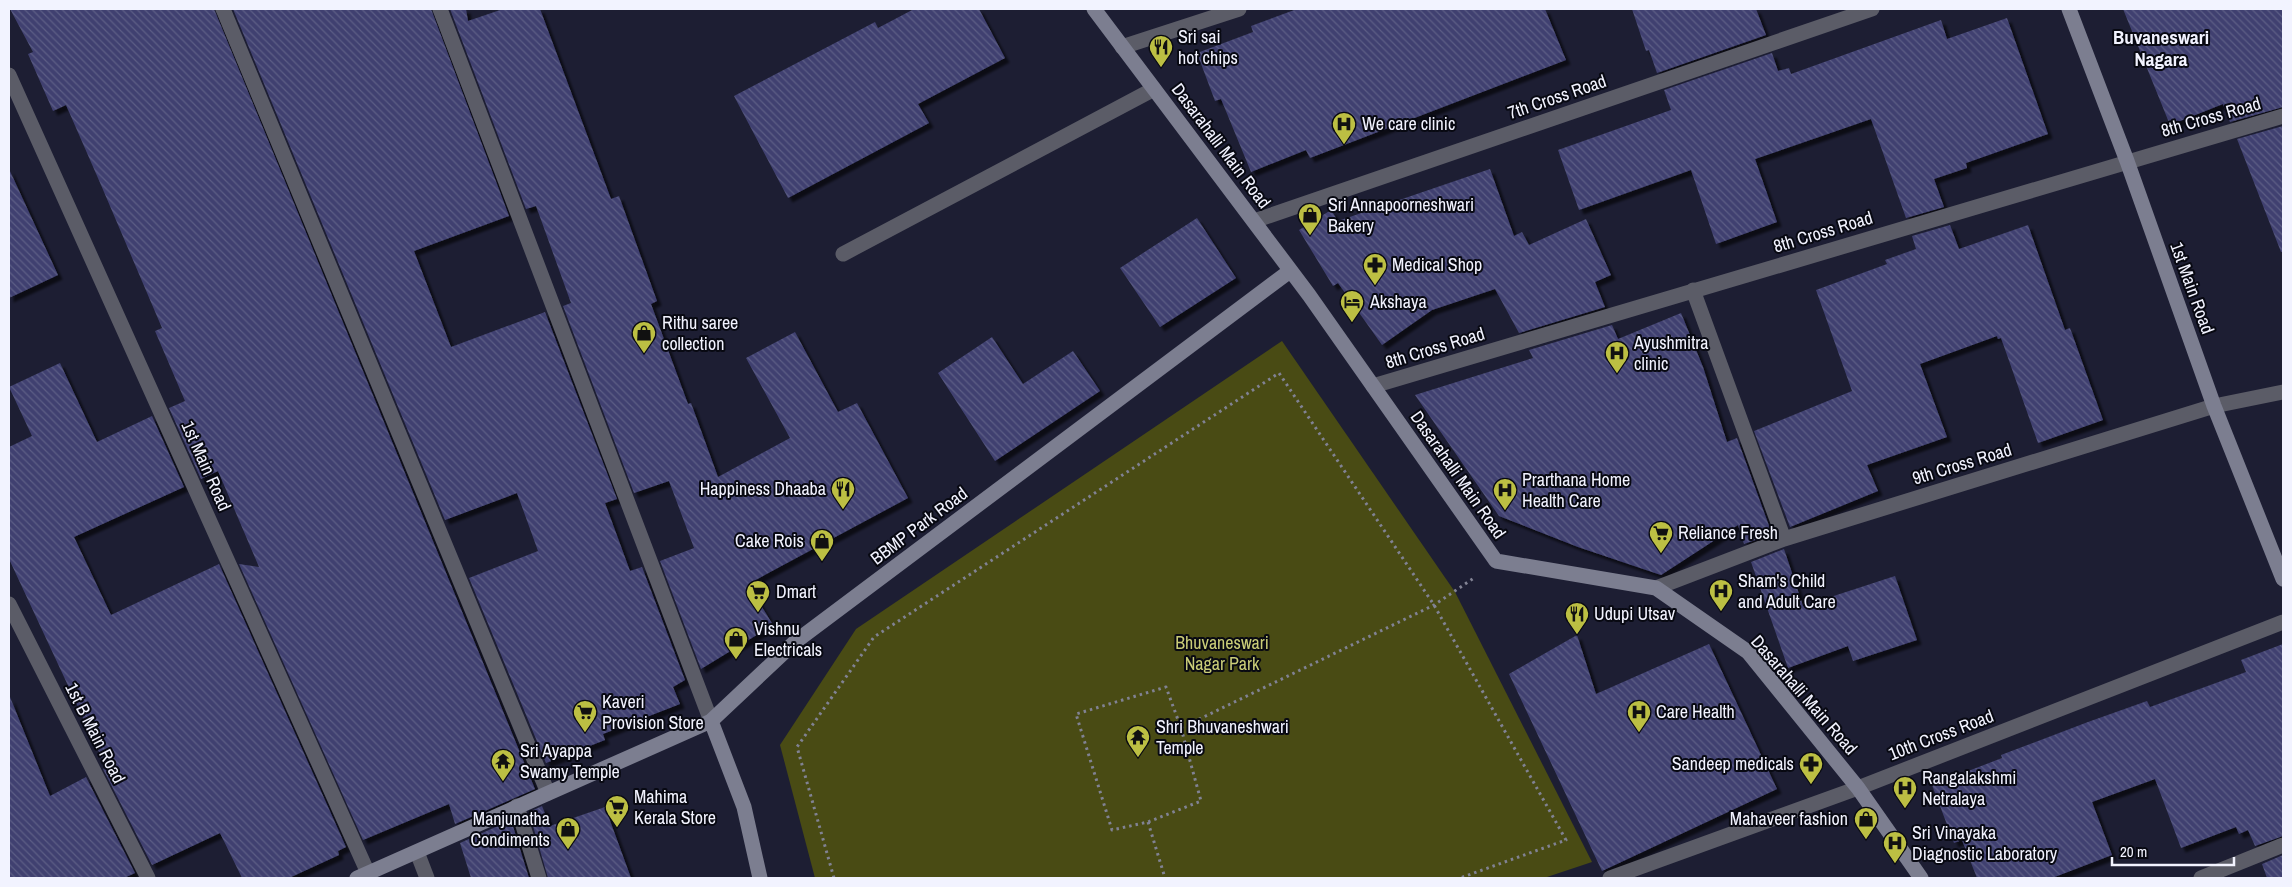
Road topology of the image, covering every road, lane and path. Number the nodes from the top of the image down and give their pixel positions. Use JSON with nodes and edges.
{"nodes":[{"id":1,"x":224,"y":9,"type":"edge"},
{"id":2,"x":440,"y":9,"type":"edge"},
{"id":3,"x":1094,"y":9,"type":"edge"},
{"id":4,"x":1239,"y":9,"type":"edge"},
{"id":5,"x":1872,"y":9,"type":"edge"},
{"id":6,"x":2069,"y":9,"type":"edge"},
{"id":7,"x":1122,"y":47,"type":"junction"},
{"id":8,"x":9,"y":74,"type":"edge"},
{"id":9,"x":1154,"y":89,"type":"junction"},
{"id":10,"x":2283,"y":116,"type":"edge"},
{"id":11,"x":2127,"y":161,"type":"junction"},
{"id":12,"x":1254,"y":221,"type":"junction"},
{"id":13,"x":843,"y":254,"type":"dead end"},
{"id":14,"x":1290,"y":271,"type":"junction"},
{"id":15,"x":1693,"y":290,"type":"junction"},
{"id":16,"x":1373,"y":386,"type":"junction"},
{"id":17,"x":2283,"y":392,"type":"edge"},
{"id":18,"x":2214,"y":406,"type":"junction"},
{"id":19,"x":1784,"y":539,"type":"junction"},
{"id":20,"x":1496,"y":561,"type":"junction"},
{"id":21,"x":2283,"y":579,"type":"edge"},
{"id":22,"x":1656,"y":588,"type":"junction"},
{"id":23,"x":9,"y":604,"type":"edge"},
{"id":24,"x":1434,"y":605,"type":"junction"},
{"id":25,"x":2283,"y":622,"type":"edge"},
{"id":26,"x":711,"y":721,"type":"junction"},
{"id":27,"x":1181,"y":728,"type":"junction"},
{"id":28,"x":1858,"y":788,"type":"junction"},
{"id":29,"x":548,"y":793,"type":"junction"},
{"id":30,"x":517,"y":806,"type":"junction"},
{"id":31,"x":1148,"y":822,"type":"junction"},
{"id":32,"x":2283,"y":845,"type":"edge"},
{"id":33,"x":417,"y":852,"type":"junction"},
{"id":34,"x":363,"y":876,"type":"edge"},
{"id":35,"x":148,"y":878,"type":"edge"},
{"id":36,"x":427,"y":878,"type":"edge"},
{"id":37,"x":539,"y":878,"type":"edge"},
{"id":38,"x":760,"y":878,"type":"edge"},
{"id":39,"x":834,"y":878,"type":"edge"},
{"id":40,"x":1165,"y":878,"type":"edge"},
{"id":41,"x":1460,"y":878,"type":"edge"},
{"id":42,"x":1610,"y":878,"type":"edge"},
{"id":43,"x":1920,"y":878,"type":"edge"},
{"id":44,"x":2201,"y":878,"type":"edge"}],
"edges":[{"from":1,"to":29,"type":"street"},
{"from":2,"to":26,"type":"street"},
{"from":3,"to":7,"type":"street","name":"Dasarahalli Main Road"},
{"from":4,"to":7,"type":"street"},
{"from":5,"to":12,"type":"street","name":"7th Cross Road"},
{"from":6,"to":11,"type":"street","name":"1st Main Road"},
{"from":7,"to":9,"type":"street","name":"Dasarahalli Main Road"},
{"from":8,"to":34,"type":"street","name":"1st Main Road"},
{"from":9,"to":12,"type":"street","name":"Dasarahalli Main Road"},
{"from":9,"to":13,"type":"street"},
{"from":10,"to":11,"type":"street","name":"8th Cross Road"},
{"from":11,"to":15,"type":"street","name":"8th Cross Road"},
{"from":11,"to":18,"type":"street","name":"1st Main Road"},
{"from":12,"to":14,"type":"street","name":"Dasarahalli Main Road"},
{"from":14,"to":16,"type":"street","name":"Dasarahalli Main Road"},
{"from":14,"to":26,"type":"street","name":"BBMP Park Road"},
{"from":15,"to":16,"type":"street","name":"8th Cross Road"},
{"from":15,"to":19,"type":"street"},
{"from":16,"to":20,"type":"street","name":"Dasarahalli Main Road"},
{"from":17,"to":18,"type":"street","name":"9th Cross Road"},
{"from":18,"to":19,"type":"street","name":"9th Cross Road"},
{"from":18,"to":21,"type":"street","name":"1st Main Road"},
{"from":19,"to":22,"type":"street","name":"9th Cross Road"},
{"from":20,"to":22,"type":"street","name":"Dasarahalli Main Road"},
{"from":20,"to":24,"type":"path"},
{"from":22,"to":28,"type":"street","name":"Dasarahalli Main Road"},
{"from":23,"to":35,"type":"street","name":"1st B Main Road"},
{"from":24,"to":27,"type":"path"},
{"from":24,"to":39,"type":"path"},
{"from":24,"to":41,"type":"path"},
{"from":25,"to":28,"type":"street","name":"10th Cross Road"},
{"from":26,"to":29,"type":"street","name":"BBMP Park Road"},
{"from":26,"to":38,"type":"street"},
{"from":27,"to":31,"type":"path"},
{"from":27,"to":31,"type":"path"},
{"from":28,"to":42,"type":"street","name":"10th Cross Road"},
{"from":28,"to":43,"type":"street","name":"Dasarahalli Main Road"},
{"from":29,"to":30,"type":"street","name":"BBMP Park Road"},
{"from":30,"to":33,"type":"street","name":"BBMP Park Road"},
{"from":30,"to":37,"type":"street"},
{"from":31,"to":40,"type":"path"},
{"from":32,"to":44,"type":"street"},
{"from":33,"to":34,"type":"street","name":"BBMP Park Road"},
{"from":33,"to":36,"type":"street"}]}
